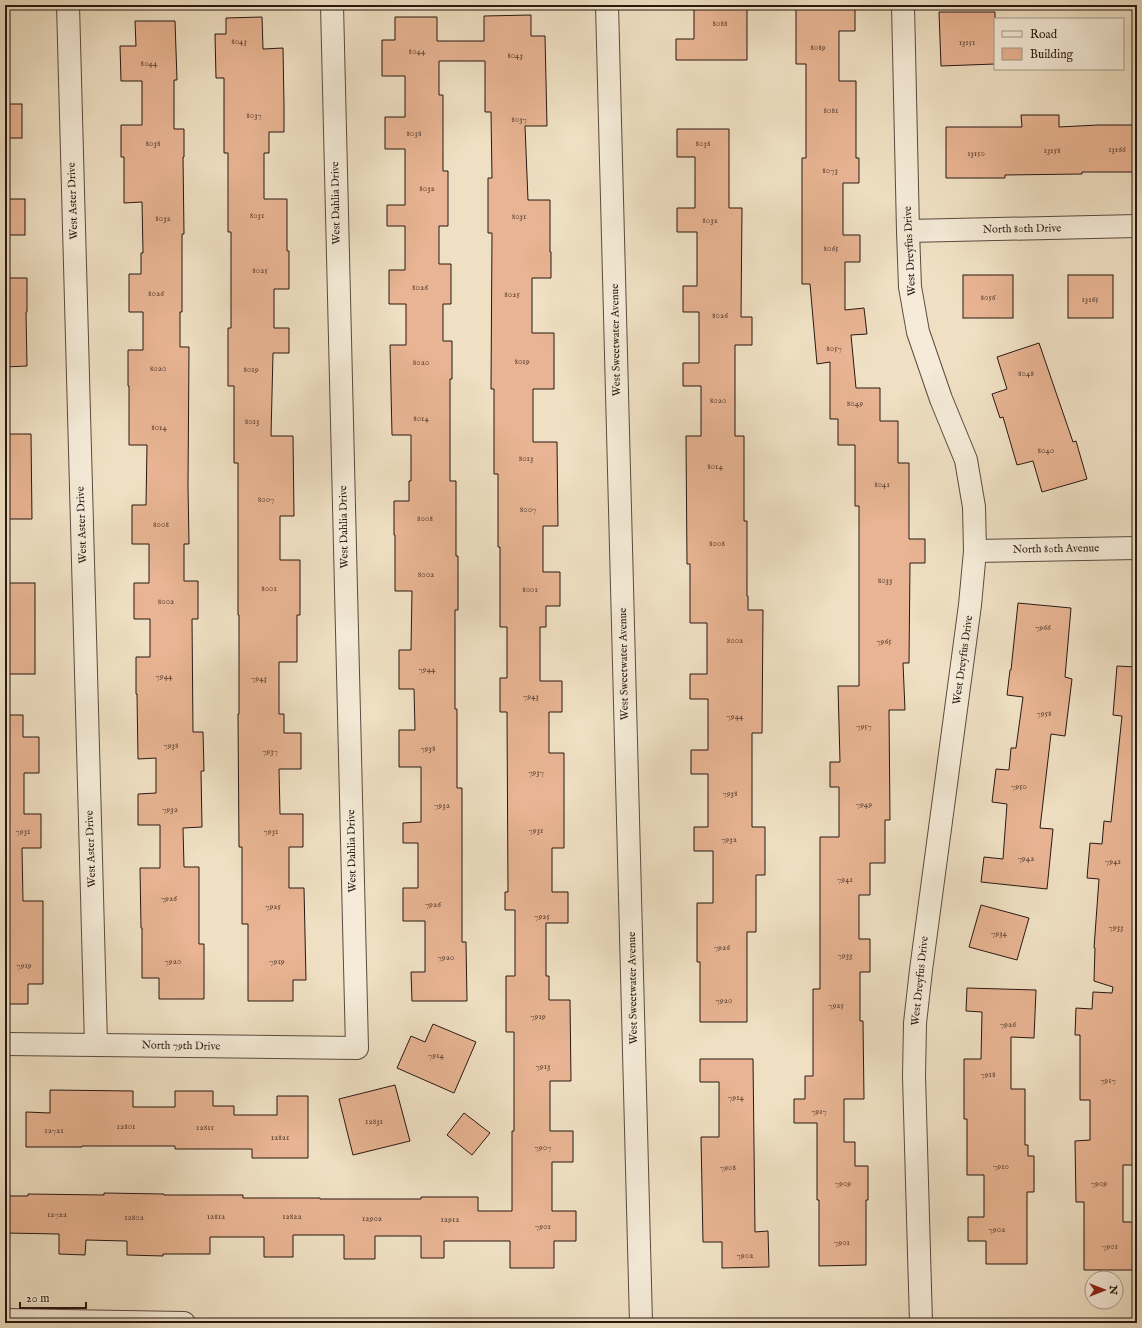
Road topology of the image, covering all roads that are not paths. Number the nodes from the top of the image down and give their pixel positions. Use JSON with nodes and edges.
{"nodes":[{"id":1,"x":68,"y":5,"type":"edge"},
{"id":2,"x":332,"y":5,"type":"edge"},
{"id":3,"x":607,"y":5,"type":"edge"},
{"id":4,"x":904,"y":5,"type":"edge"},
{"id":5,"x":1137,"y":226,"type":"edge"},
{"id":6,"x":908,"y":231,"type":"junction"},
{"id":7,"x":1137,"y":548,"type":"edge"},
{"id":8,"x":976,"y":551,"type":"junction"},
{"id":9,"x":5,"y":1044,"type":"edge"},
{"id":10,"x":96,"y":1044,"type":"junction"},
{"id":11,"x":357,"y":1048,"type":"joint"},
{"id":12,"x":5,"y":1320,"type":"edge"},
{"id":13,"x":184,"y":1323,"type":"edge"},
{"id":14,"x":641,"y":1323,"type":"edge"},
{"id":15,"x":921,"y":1323,"type":"edge"}],
"edges":[{"from":1,"to":10,"type":"street","name":"West Aster Drive"},
{"from":2,"to":11,"type":"street","name":"West Dahlia Drive"},
{"from":3,"to":14,"type":"street","name":"West Sweetwater Avenue"},
{"from":4,"to":6,"type":"street","name":"West Dreyfus Drive"},
{"from":5,"to":6,"type":"street","name":"North 80th Drive"},
{"from":6,"to":8,"type":"street","name":"West Dreyfus Drive"},
{"from":7,"to":8,"type":"street","name":"North 80th Avenue"},
{"from":8,"to":15,"type":"street","name":"West Dreyfus Drive"},
{"from":9,"to":10,"type":"street","name":"North 79th Drive"},
{"from":10,"to":11,"type":"street","name":"North 79th Drive"},
{"from":12,"to":13,"type":"street"}]}
